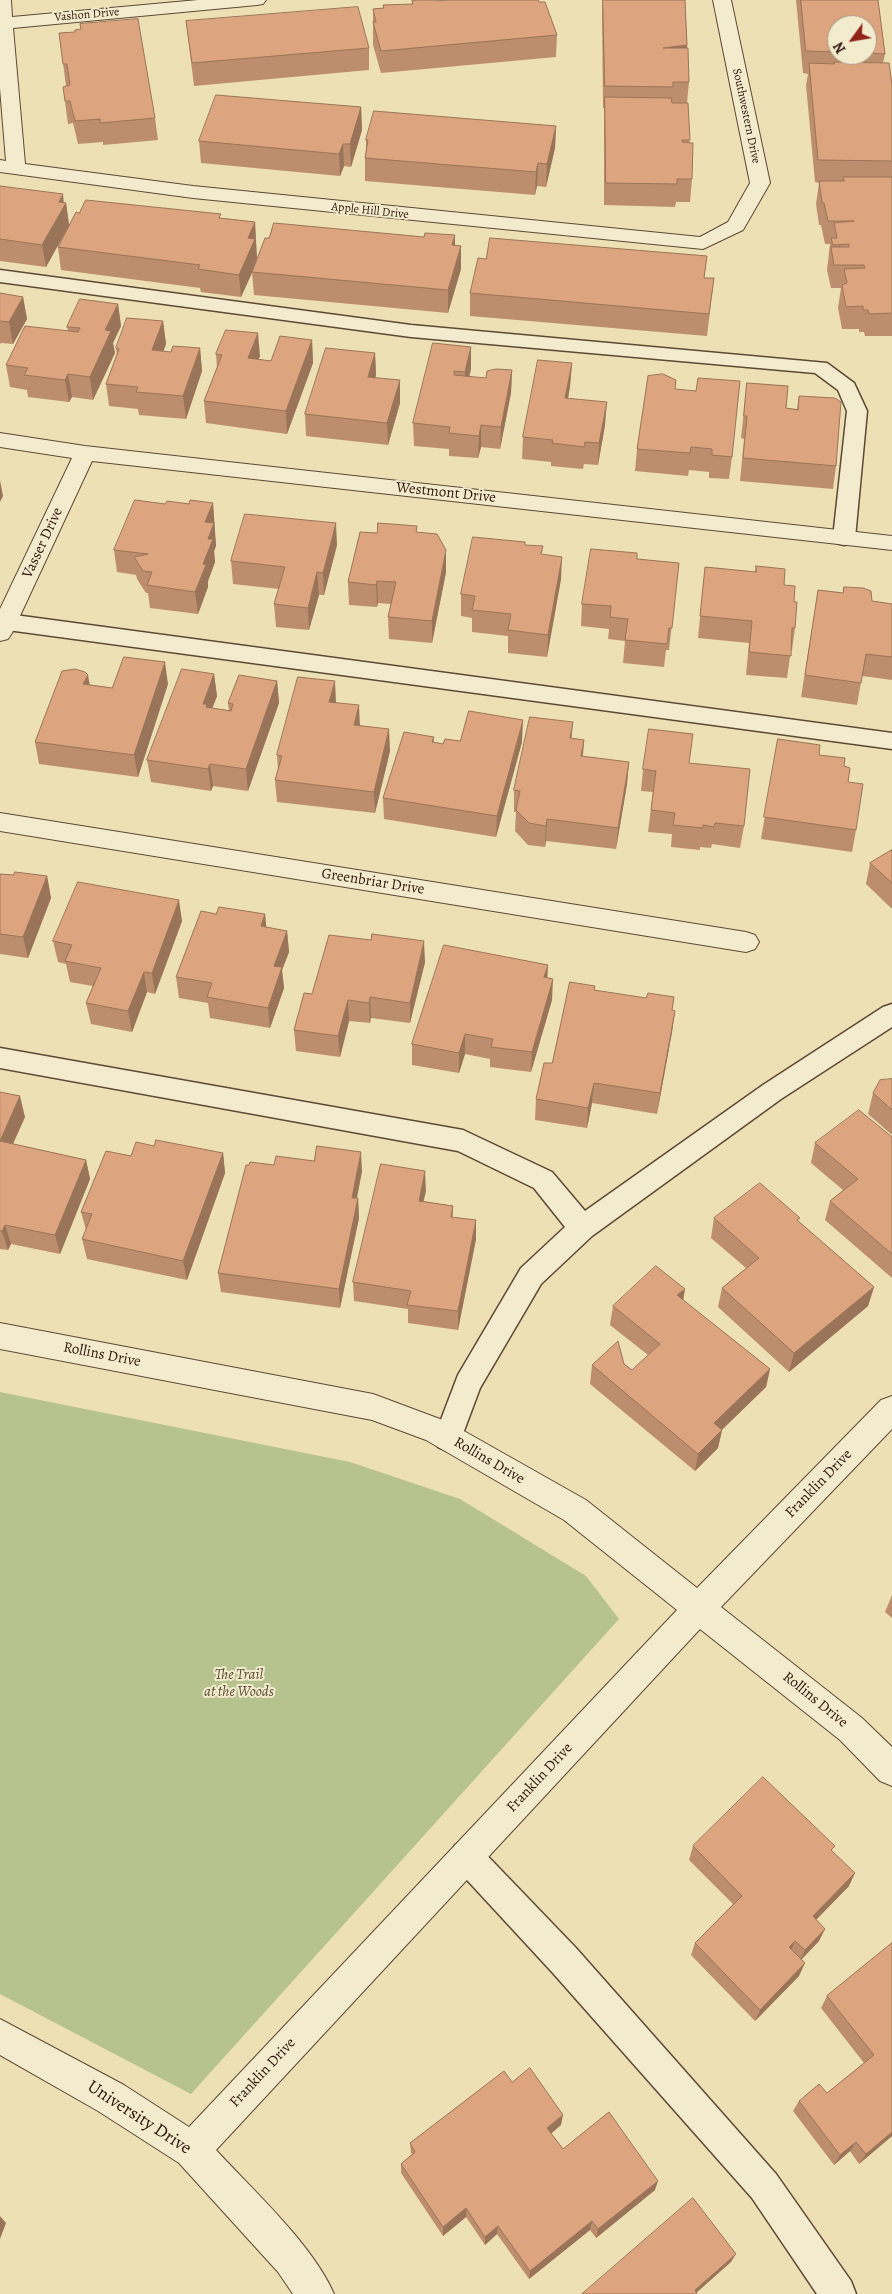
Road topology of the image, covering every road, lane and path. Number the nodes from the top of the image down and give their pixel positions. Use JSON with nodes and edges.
{"nodes":[{"id":1,"x":2,"y":0,"type":"edge"},
{"id":2,"x":257,"y":0,"type":"edge"},
{"id":3,"x":722,"y":0,"type":"edge"},
{"id":4,"x":6,"y":22,"type":"junction"},
{"id":5,"x":8,"y":168,"type":"edge"},
{"id":6,"x":736,"y":226,"type":"joint"},
{"id":7,"x":0,"y":276,"type":"edge"},
{"id":8,"x":0,"y":440,"type":"edge"},
{"id":9,"x":85,"y":453,"type":"junction"},
{"id":10,"x":844,"y":538,"type":"junction"},
{"id":11,"x":892,"y":543,"type":"edge"},
{"id":12,"x":2,"y":625,"type":"edge"},
{"id":13,"x":892,"y":741,"type":"edge"},
{"id":14,"x":0,"y":822,"type":"edge"},
{"id":15,"x":746,"y":942,"type":"dead end"},
{"id":16,"x":892,"y":1014,"type":"edge"},
{"id":17,"x":0,"y":1058,"type":"edge"},
{"id":18,"x":582,"y":1228,"type":"junction"},
{"id":19,"x":0,"y":1336,"type":"edge"},
{"id":20,"x":892,"y":1409,"type":"edge"},
{"id":21,"x":448,"y":1438,"type":"junction"},
{"id":22,"x":700,"y":1608,"type":"junction"},
{"id":23,"x":892,"y":1770,"type":"edge"},
{"id":24,"x":466,"y":1856,"type":"junction"},
{"id":25,"x":0,"y":2036,"type":"edge"},
{"id":26,"x":192,"y":2150,"type":"junction"},
{"id":27,"x":315,"y":2294,"type":"edge"},
{"id":28,"x":838,"y":2294,"type":"edge"}],
"edges":[{"from":1,"to":4,"type":"street"},
{"from":2,"to":4,"type":"street","name":"Vashon Drive"},
{"from":3,"to":6,"type":"street","name":"Southwestern Drive"},
{"from":4,"to":5,"type":"street"},
{"from":5,"to":6,"type":"street","name":"Apple Hill Drive"},
{"from":7,"to":10,"type":"lane"},
{"from":8,"to":9,"type":"street","name":"Westmont Drive"},
{"from":9,"to":10,"type":"street","name":"Westmont Drive"},
{"from":9,"to":12,"type":"street","name":"Vasser Drive"},
{"from":10,"to":11,"type":"street","name":"Westmont Drive"},
{"from":12,"to":13,"type":"lane"},
{"from":14,"to":15,"type":"street","name":"Greenbriar Drive"},
{"from":16,"to":18,"type":"lane"},
{"from":17,"to":18,"type":"lane"},
{"from":18,"to":21,"type":"lane"},
{"from":19,"to":21,"type":"street","name":"Rollins Drive"},
{"from":20,"to":22,"type":"street","name":"Franklin Drive"},
{"from":21,"to":22,"type":"street","name":"Rollins Drive"},
{"from":22,"to":23,"type":"street","name":"Rollins Drive"},
{"from":22,"to":24,"type":"street","name":"Franklin Drive"},
{"from":24,"to":26,"type":"street","name":"Franklin Drive"},
{"from":24,"to":28,"type":"lane"},
{"from":25,"to":26,"type":"street","name":"University Drive"},
{"from":26,"to":27,"type":"street","name":"University Drive"}]}
